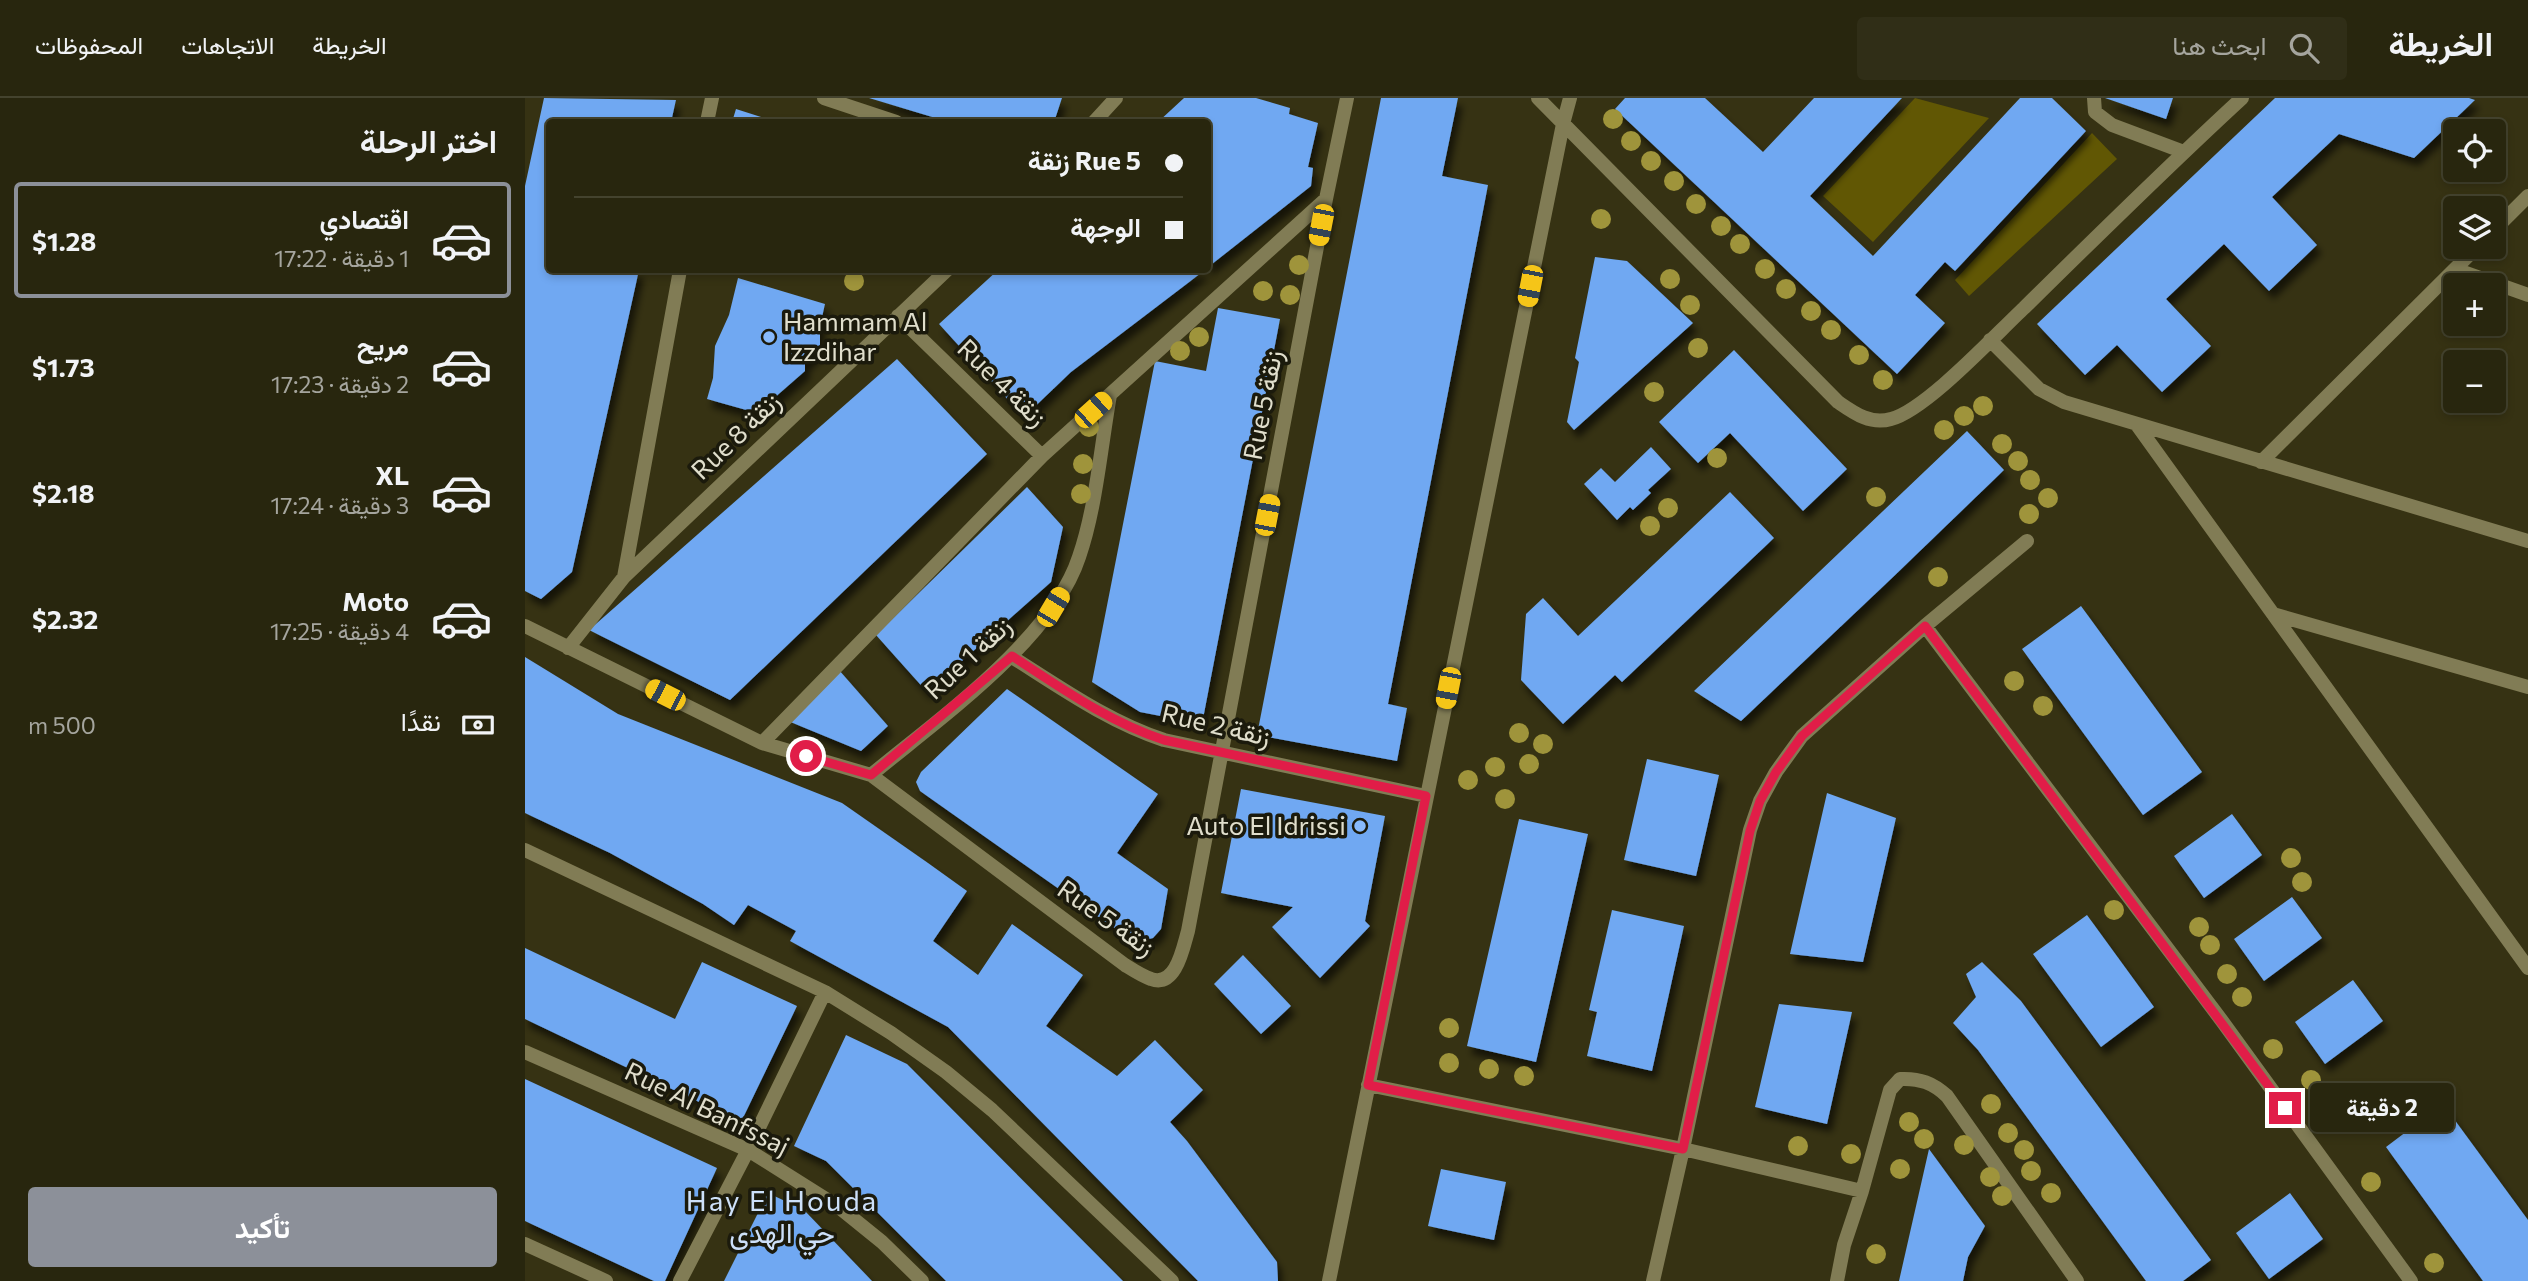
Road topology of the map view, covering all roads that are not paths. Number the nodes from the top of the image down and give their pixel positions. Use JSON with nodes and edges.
{"nodes":[{"id":1,"x":712,"y":98,"type":"edge"},
{"id":2,"x":824,"y":98,"type":"edge"},
{"id":3,"x":1116,"y":98,"type":"edge"},
{"id":4,"x":1346,"y":98,"type":"edge"},
{"id":5,"x":1538,"y":98,"type":"edge"},
{"id":6,"x":1570,"y":98,"type":"edge"},
{"id":7,"x":2094,"y":98,"type":"edge"},
{"id":8,"x":2242,"y":98,"type":"edge"},
{"id":9,"x":708,"y":119,"type":"edge"},
{"id":10,"x":887,"y":119,"type":"edge"},
{"id":11,"x":1097,"y":119,"type":"edge"},
{"id":12,"x":1563,"y":124,"type":"junction"},
{"id":13,"x":2184,"y":152,"type":"junction"},
{"id":14,"x":2528,"y":196,"type":"edge"},
{"id":15,"x":1326,"y":199,"type":"junction"},
{"id":16,"x":2506,"y":218,"type":"edge"},
{"id":17,"x":2465,"y":259,"type":"edge"},
{"id":18,"x":2455,"y":269,"type":"junction"},
{"id":19,"x":679,"y":273,"type":"edge"},
{"id":20,"x":944,"y":273,"type":"edge"},
{"id":21,"x":2528,"y":295,"type":"edge"},
{"id":22,"x":898,"y":316,"type":"junction"},
{"id":23,"x":1990,"y":341,"type":"junction"},
{"id":24,"x":1110,"y":395,"type":"junction"},
{"id":25,"x":2137,"y":425,"type":"junction"},
{"id":26,"x":1042,"y":456,"type":"junction"},
{"id":27,"x":2261,"y":462,"type":"junction"},
{"id":28,"x":2027,"y":541,"type":"dead end"},
{"id":29,"x":2528,"y":541,"type":"edge"},
{"id":30,"x":624,"y":577,"type":"junction"},
{"id":31,"x":2273,"y":614,"type":"junction"},
{"id":32,"x":525,"y":626,"type":"edge"},
{"id":33,"x":1925,"y":626,"type":"junction"},
{"id":34,"x":568,"y":648,"type":"junction"},
{"id":35,"x":1012,"y":656,"type":"junction"},
{"id":36,"x":2528,"y":687,"type":"edge"},
{"id":37,"x":762,"y":743,"type":"junction"},
{"id":38,"x":1222,"y":752,"type":"junction"},
{"id":39,"x":871,"y":775,"type":"junction"},
{"id":40,"x":1426,"y":796,"type":"junction"},
{"id":41,"x":525,"y":850,"type":"edge"},
{"id":42,"x":2528,"y":968,"type":"edge"},
{"id":43,"x":825,"y":992,"type":"junction"},
{"id":44,"x":525,"y":1052,"type":"edge"},
{"id":45,"x":1368,"y":1085,"type":"junction"},
{"id":46,"x":1683,"y":1149,"type":"junction"},
{"id":47,"x":748,"y":1150,"type":"junction"},
{"id":48,"x":1862,"y":1191,"type":"junction"},
{"id":49,"x":525,"y":1244,"type":"edge"},
{"id":50,"x":606,"y":1281,"type":"edge"},
{"id":51,"x":680,"y":1281,"type":"edge"},
{"id":52,"x":922,"y":1281,"type":"edge"},
{"id":53,"x":1172,"y":1281,"type":"edge"},
{"id":54,"x":1329,"y":1281,"type":"edge"},
{"id":55,"x":1653,"y":1281,"type":"edge"},
{"id":56,"x":1836,"y":1281,"type":"edge"},
{"id":57,"x":2077,"y":1281,"type":"edge"},
{"id":58,"x":2411,"y":1281,"type":"edge"}],
"edges":[{"from":1,"to":9,"type":"street"},
{"from":2,"to":10,"type":"street"},
{"from":3,"to":11,"type":"street"},
{"from":4,"to":15,"type":"street","name":"Rue 5 زنقة"},
{"from":5,"to":12,"type":"street"},
{"from":6,"to":12,"type":"street"},
{"from":7,"to":13,"type":"street"},
{"from":8,"to":13,"type":"street"},
{"from":12,"to":23,"type":"street"},
{"from":12,"to":40,"type":"street"},
{"from":13,"to":23,"type":"street"},
{"from":14,"to":16,"type":"street"},
{"from":15,"to":24,"type":"street"},
{"from":15,"to":38,"type":"street","name":"Rue 5 زنقة"},
{"from":17,"to":18,"type":"street"},
{"from":18,"to":21,"type":"street"},
{"from":18,"to":27,"type":"street"},
{"from":19,"to":30,"type":"street"},
{"from":20,"to":22,"type":"street","name":"Rue 8 زنقة"},
{"from":22,"to":26,"type":"street","name":"Rue 4 زنقة"},
{"from":22,"to":30,"type":"street","name":"Rue 8 زنقة"},
{"from":23,"to":25,"type":"street"},
{"from":24,"to":26,"type":"street"},
{"from":24,"to":35,"type":"street","name":"Rue 1 زنقة"},
{"from":25,"to":27,"type":"street"},
{"from":25,"to":31,"type":"street"},
{"from":26,"to":37,"type":"street"},
{"from":27,"to":29,"type":"street"},
{"from":28,"to":33,"type":"street"},
{"from":30,"to":34,"type":"street","name":"Rue 8 زنقة"},
{"from":31,"to":36,"type":"street"},
{"from":31,"to":42,"type":"street"},
{"from":32,"to":34,"type":"street","name":"Rue 5 زنقة"},
{"from":33,"to":46,"type":"street"},
{"from":33,"to":58,"type":"street"},
{"from":34,"to":37,"type":"street","name":"Rue 5 زنقة"},
{"from":35,"to":38,"type":"street","name":"Rue 2 زنقة"},
{"from":35,"to":39,"type":"street","name":"Rue 1 زنقة"},
{"from":37,"to":39,"type":"street","name":"Rue 5 زنقة"},
{"from":38,"to":39,"type":"street","name":"Rue 5 زنقة"},
{"from":38,"to":40,"type":"street","name":"Rue 2 زنقة"},
{"from":40,"to":45,"type":"street"},
{"from":41,"to":43,"type":"street"},
{"from":43,"to":47,"type":"street"},
{"from":43,"to":53,"type":"street"},
{"from":44,"to":47,"type":"street","name":"Rue Al Banfssaj"},
{"from":45,"to":46,"type":"street"},
{"from":45,"to":54,"type":"street"},
{"from":46,"to":48,"type":"street"},
{"from":46,"to":55,"type":"street"},
{"from":47,"to":51,"type":"street"},
{"from":47,"to":52,"type":"street","name":"Rue Al Banfssaj"},
{"from":48,"to":56,"type":"street"},
{"from":48,"to":57,"type":"street"},
{"from":49,"to":50,"type":"street"}]}
